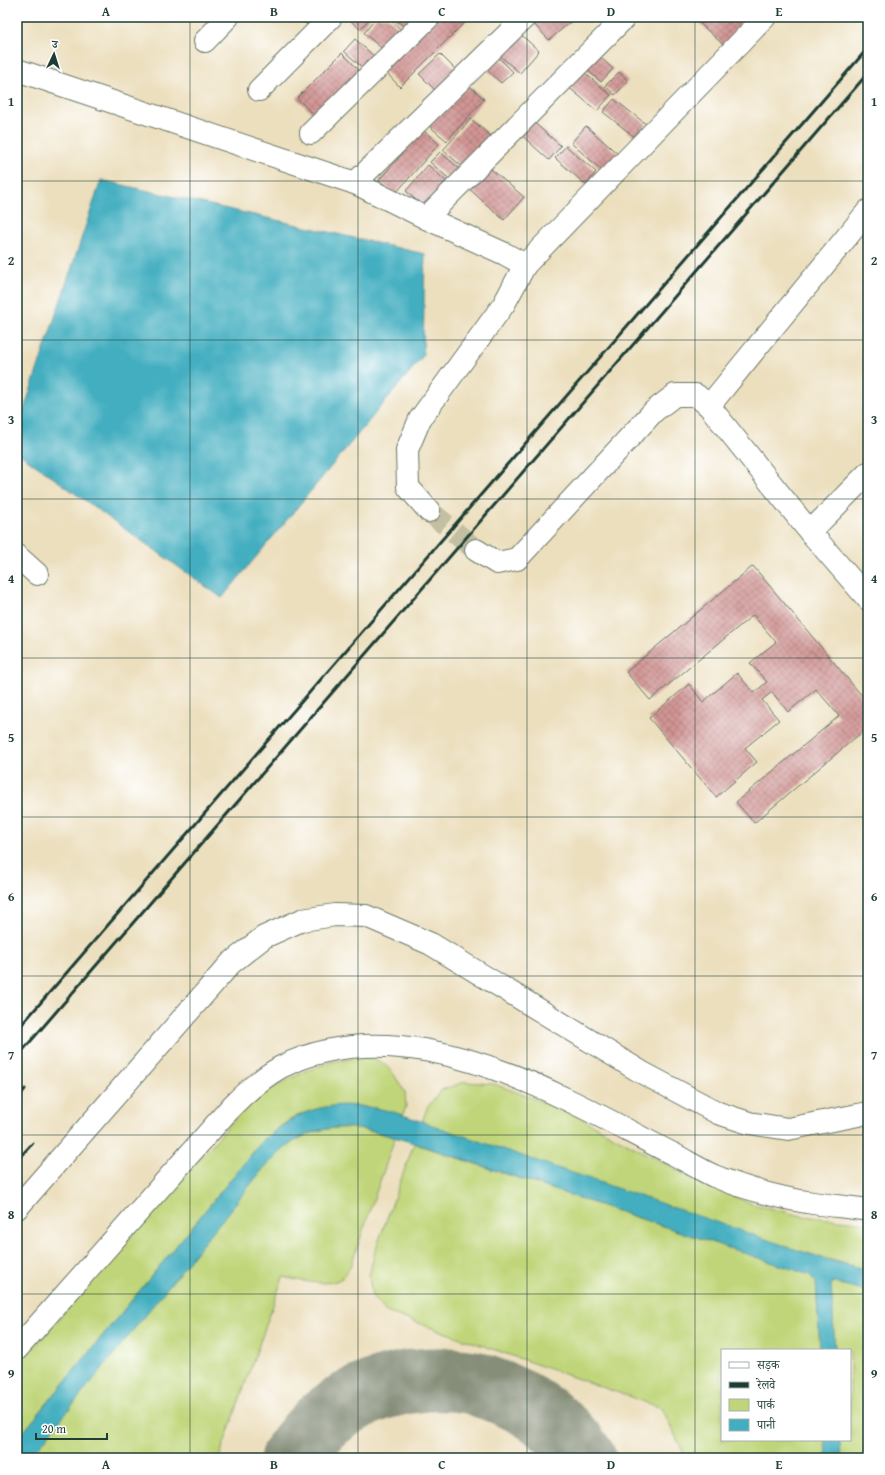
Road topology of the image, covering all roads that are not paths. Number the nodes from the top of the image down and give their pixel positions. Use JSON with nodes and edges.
{"nodes":[{"id":1,"x":228,"y":17,"type":"edge"},
{"id":2,"x":331,"y":17,"type":"edge"},
{"id":3,"x":429,"y":17,"type":"edge"},
{"id":4,"x":625,"y":17,"type":"edge"},
{"id":5,"x":765,"y":17,"type":"edge"},
{"id":6,"x":516,"y":20,"type":"edge"},
{"id":7,"x":205,"y":41,"type":"dead end"},
{"id":8,"x":17,"y":70,"type":"edge"},
{"id":9,"x":259,"y":90,"type":"dead end"},
{"id":10,"x":311,"y":133,"type":"dead end"},
{"id":11,"x":355,"y":183,"type":"junction"},
{"id":12,"x":868,"y":211,"type":"edge"},
{"id":13,"x":426,"y":218,"type":"junction"},
{"id":14,"x":524,"y":265,"type":"junction"},
{"id":15,"x":709,"y":406,"type":"junction"},
{"id":16,"x":868,"y":473,"type":"edge"},
{"id":17,"x":429,"y":511,"type":"tunnel mouth"},
{"id":18,"x":810,"y":532,"type":"junction"},
{"id":19,"x":476,"y":550,"type":"tunnel mouth"},
{"id":20,"x":17,"y":556,"type":"edge"},
{"id":21,"x":38,"y":574,"type":"dead end"},
{"id":22,"x":868,"y":599,"type":"edge"},
{"id":23,"x":868,"y":1113,"type":"edge"},
{"id":24,"x":17,"y":1208,"type":"edge"},
{"id":25,"x":868,"y":1210,"type":"edge"},
{"id":26,"x":17,"y":1349,"type":"edge"}],
"edges":[{"from":1,"to":7,"type":"street"},
{"from":2,"to":9,"type":"street"},
{"from":3,"to":10,"type":"street"},
{"from":4,"to":13,"type":"street"},
{"from":5,"to":14,"type":"street"},
{"from":6,"to":11,"type":"street"},
{"from":8,"to":11,"type":"street"},
{"from":11,"to":13,"type":"street"},
{"from":12,"to":15,"type":"street"},
{"from":13,"to":14,"type":"street"},
{"from":14,"to":17,"type":"street"},
{"from":15,"to":18,"type":"street"},
{"from":15,"to":19,"type":"street"},
{"from":16,"to":18,"type":"street"},
{"from":18,"to":22,"type":"street"},
{"from":20,"to":21,"type":"street"},
{"from":23,"to":24,"type":"street"},
{"from":25,"to":26,"type":"street"}]}
